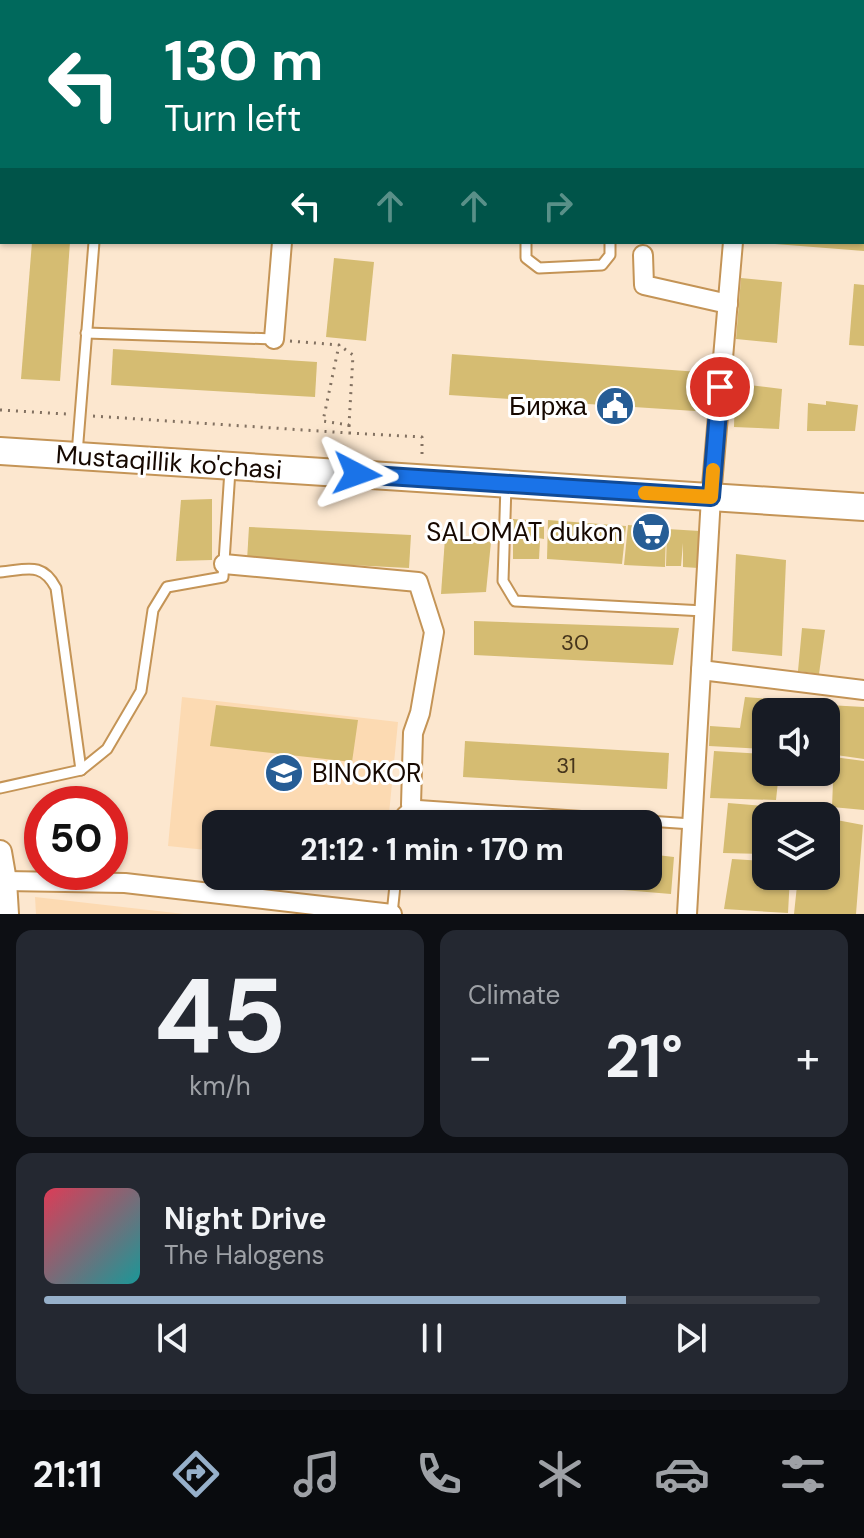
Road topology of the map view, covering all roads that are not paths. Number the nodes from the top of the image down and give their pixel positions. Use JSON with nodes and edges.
{"nodes":[{"id":1,"x":94,"y":244,"type":"edge"},
{"id":2,"x":282,"y":244,"type":"edge"},
{"id":3,"x":526,"y":244,"type":"edge"},
{"id":4,"x":610,"y":244,"type":"edge"},
{"id":5,"x":733,"y":244,"type":"edge"},
{"id":6,"x":643,"y":249,"type":"edge"},
{"id":7,"x":728,"y":304,"type":"junction"},
{"id":8,"x":86,"y":333,"type":"junction"},
{"id":9,"x":274,"y":339,"type":"joint"},
{"id":10,"x":0,"y":451,"type":"edge"},
{"id":11,"x":76,"y":456,"type":"junction"},
{"id":12,"x":231,"y":466,"type":"junction"},
{"id":13,"x":506,"y":484,"type":"junction"},
{"id":14,"x":711,"y":497,"type":"junction"},
{"id":15,"x":864,"y":507,"type":"edge"},
{"id":16,"x":224,"y":564,"type":"junction"},
{"id":17,"x":0,"y":572,"type":"edge"},
{"id":18,"x":704,"y":611,"type":"junction"},
{"id":19,"x":701,"y":670,"type":"junction"},
{"id":20,"x":864,"y":690,"type":"edge"},
{"id":21,"x":81,"y":770,"type":"junction"},
{"id":22,"x":0,"y":788,"type":"edge"},
{"id":23,"x":411,"y":805,"type":"junction"},
{"id":24,"x":405,"y":810,"type":"edge"},
{"id":25,"x":692,"y":824,"type":"junction"},
{"id":26,"x":0,"y":852,"type":"edge"},
{"id":27,"x":395,"y":890,"type":"edge"},
{"id":28,"x":4,"y":898,"type":"edge"},
{"id":29,"x":392,"y":914,"type":"edge"},
{"id":30,"x":687,"y":914,"type":"edge"}],
"edges":[{"from":1,"to":8,"type":"lane"},
{"from":2,"to":9,"type":"street"},
{"from":3,"to":4,"type":"lane"},
{"from":5,"to":7,"type":"street"},
{"from":6,"to":7,"type":"street"},
{"from":7,"to":14,"type":"street"},
{"from":8,"to":9,"type":"lane"},
{"from":8,"to":11,"type":"lane"},
{"from":10,"to":11,"type":"main road","name":"Mustaqillik ko'chasi"},
{"from":11,"to":12,"type":"main road","name":"Mustaqillik ko'chasi"},
{"from":12,"to":13,"type":"main road","name":"Mustaqillik ko'chasi"},
{"from":12,"to":16,"type":"lane"},
{"from":13,"to":14,"type":"main road","name":"Mustaqillik ko'chasi"},
{"from":13,"to":18,"type":"lane"},
{"from":14,"to":15,"type":"main road","name":"Mustaqillik ko'chasi"},
{"from":14,"to":18,"type":"street"},
{"from":16,"to":21,"type":"lane"},
{"from":16,"to":23,"type":"street"},
{"from":17,"to":21,"type":"lane"},
{"from":18,"to":19,"type":"street"},
{"from":19,"to":20,"type":"street"},
{"from":19,"to":25,"type":"street"},
{"from":21,"to":22,"type":"lane"},
{"from":23,"to":24,"type":"lane"},
{"from":23,"to":25,"type":"lane"},
{"from":25,"to":30,"type":"street"},
{"from":26,"to":28,"type":"street"},
{"from":27,"to":29,"type":"lane"},
{"from":28,"to":29,"type":"street"}]}
